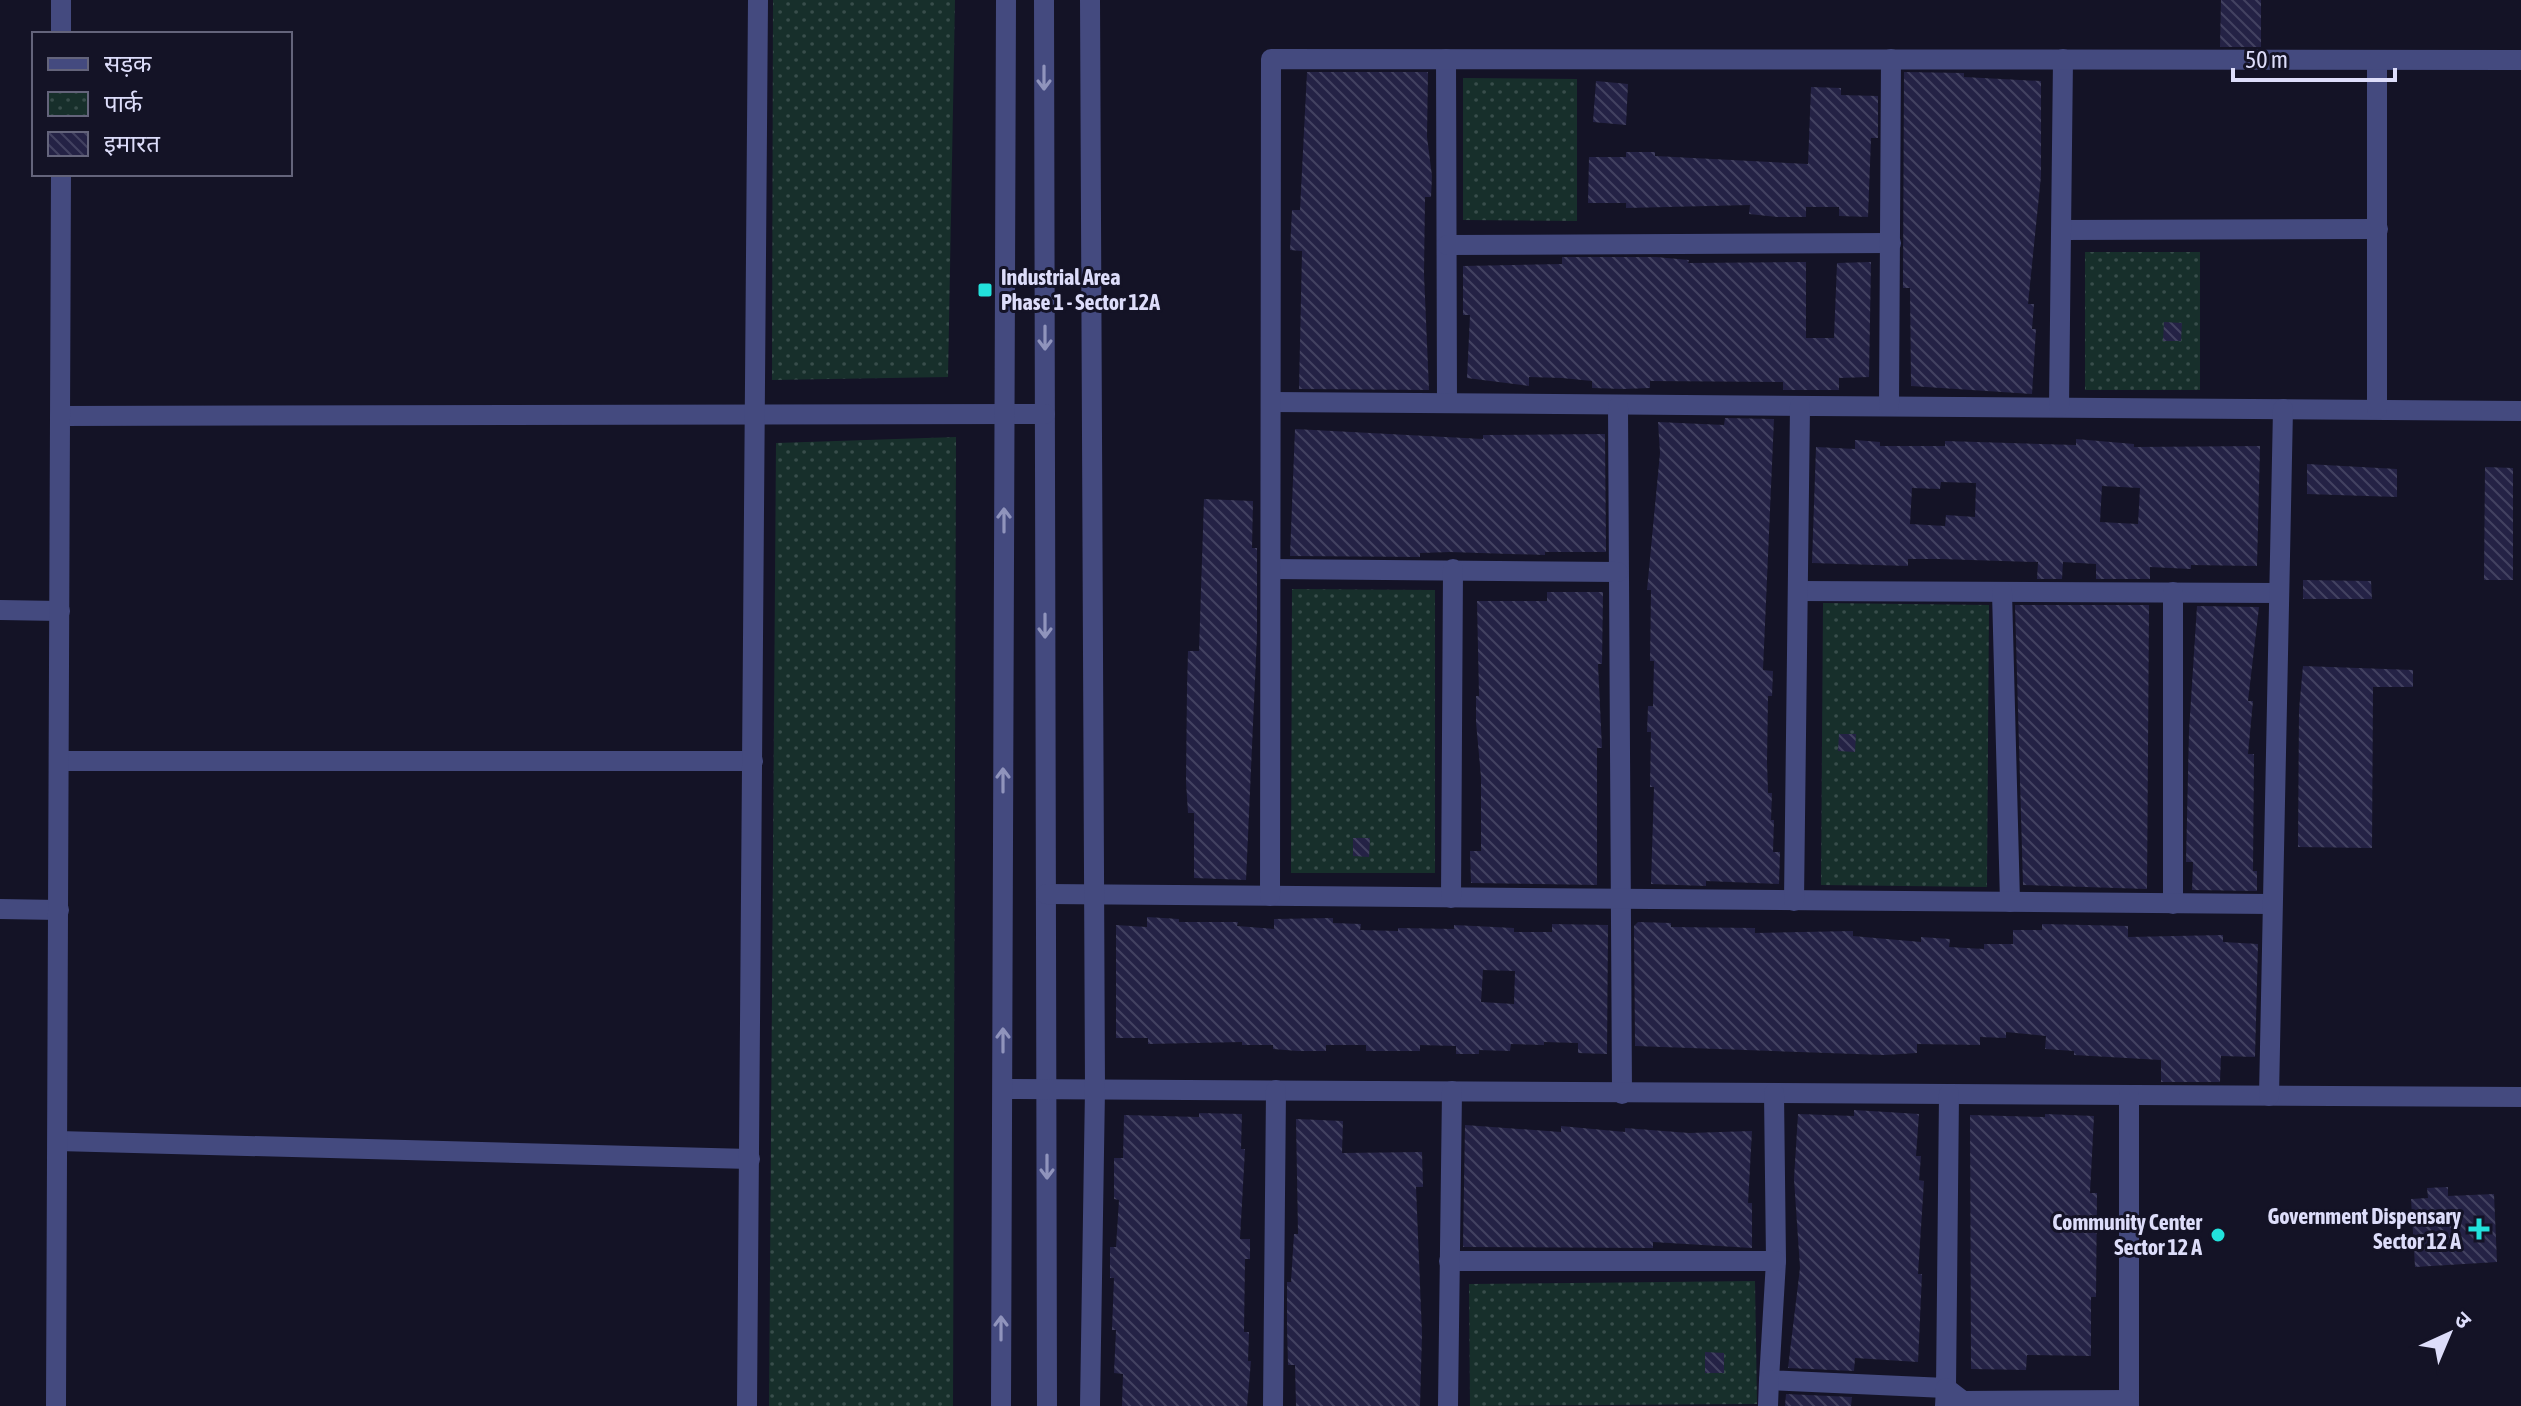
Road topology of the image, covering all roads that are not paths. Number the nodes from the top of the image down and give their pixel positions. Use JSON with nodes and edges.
{"nodes":[{"id":1,"x":61,"y":0,"type":"edge"},
{"id":2,"x":758,"y":0,"type":"edge"},
{"id":3,"x":1006,"y":0,"type":"edge"},
{"id":4,"x":1044,"y":0,"type":"edge"},
{"id":5,"x":1090,"y":0,"type":"edge"},
{"id":6,"x":61,"y":32,"type":"edge"},
{"id":7,"x":1446,"y":59,"type":"junction"},
{"id":8,"x":1891,"y":59,"type":"junction"},
{"id":9,"x":2063,"y":59,"type":"junction"},
{"id":10,"x":2377,"y":60,"type":"junction"},
{"id":11,"x":2521,"y":60,"type":"edge"},
{"id":12,"x":61,"y":176,"type":"edge"},
{"id":13,"x":2378,"y":229,"type":"junction"},
{"id":14,"x":2062,"y":230,"type":"junction"},
{"id":15,"x":1891,"y":243,"type":"junction"},
{"id":16,"x":1447,"y":245,"type":"junction"},
{"id":17,"x":1272,"y":402,"type":"junction"},
{"id":18,"x":1447,"y":403,"type":"junction"},
{"id":19,"x":1800,"y":406,"type":"junction"},
{"id":20,"x":1889,"y":406,"type":"junction"},
{"id":21,"x":1618,"y":407,"type":"junction"},
{"id":22,"x":2059,"y":407,"type":"junction"},
{"id":23,"x":2283,"y":409,"type":"junction"},
{"id":24,"x":2377,"y":409,"type":"junction"},
{"id":25,"x":2521,"y":411,"type":"edge"},
{"id":26,"x":1004,"y":414,"type":"junction"},
{"id":27,"x":1045,"y":414,"type":"junction"},
{"id":28,"x":756,"y":415,"type":"junction"},
{"id":29,"x":60,"y":416,"type":"junction"},
{"id":30,"x":1271,"y":569,"type":"junction"},
{"id":31,"x":1453,"y":569,"type":"junction"},
{"id":32,"x":1618,"y":572,"type":"junction"},
{"id":33,"x":1798,"y":591,"type":"junction"},
{"id":34,"x":2002,"y":592,"type":"junction"},
{"id":35,"x":2173,"y":592,"type":"junction"},
{"id":36,"x":2279,"y":593,"type":"junction"},
{"id":37,"x":0,"y":610,"type":"edge"},
{"id":38,"x":60,"y":611,"type":"junction"},
{"id":39,"x":59,"y":761,"type":"junction"},
{"id":40,"x":753,"y":761,"type":"junction"},
{"id":41,"x":1046,"y":894,"type":"junction"},
{"id":42,"x":1093,"y":895,"type":"junction"},
{"id":43,"x":1270,"y":896,"type":"junction"},
{"id":44,"x":1451,"y":898,"type":"junction"},
{"id":45,"x":1620,"y":901,"type":"junction"},
{"id":46,"x":1794,"y":901,"type":"junction"},
{"id":47,"x":2010,"y":902,"type":"junction"},
{"id":48,"x":2173,"y":904,"type":"junction"},
{"id":49,"x":2271,"y":904,"type":"junction"},
{"id":50,"x":0,"y":909,"type":"edge"},
{"id":51,"x":59,"y":910,"type":"junction"},
{"id":52,"x":1003,"y":1089,"type":"junction"},
{"id":53,"x":1048,"y":1089,"type":"junction"},
{"id":54,"x":1095,"y":1089,"type":"junction"},
{"id":55,"x":1276,"y":1090,"type":"junction"},
{"id":56,"x":1452,"y":1091,"type":"junction"},
{"id":57,"x":1774,"y":1093,"type":"junction"},
{"id":58,"x":1622,"y":1094,"type":"junction"},
{"id":59,"x":1949,"y":1094,"type":"junction"},
{"id":60,"x":2129,"y":1095,"type":"junction"},
{"id":61,"x":2269,"y":1096,"type":"junction"},
{"id":62,"x":2521,"y":1097,"type":"edge"},
{"id":63,"x":58,"y":1141,"type":"junction"},
{"id":64,"x":750,"y":1159,"type":"junction"},
{"id":65,"x":1449,"y":1261,"type":"junction"},
{"id":66,"x":1776,"y":1261,"type":"junction"},
{"id":67,"x":1769,"y":1380,"type":"junction"},
{"id":68,"x":1946,"y":1397,"type":"edge"},
{"id":69,"x":2129,"y":1403,"type":"edge"},
{"id":70,"x":56,"y":1406,"type":"edge"},
{"id":71,"x":747,"y":1406,"type":"edge"},
{"id":72,"x":1001,"y":1406,"type":"edge"},
{"id":73,"x":1047,"y":1406,"type":"edge"},
{"id":74,"x":1090,"y":1406,"type":"edge"},
{"id":75,"x":1273,"y":1406,"type":"edge"},
{"id":76,"x":1448,"y":1406,"type":"edge"},
{"id":77,"x":1768,"y":1406,"type":"edge"}],
"edges":[{"from":1,"to":6,"type":"street"},
{"from":2,"to":28,"type":"street"},
{"from":3,"to":26,"type":"street"},
{"from":4,"to":27,"type":"street","one_way":true},
{"from":5,"to":42,"type":"street"},
{"from":7,"to":8,"type":"street"},
{"from":7,"to":16,"type":"street"},
{"from":7,"to":17,"type":"street"},
{"from":8,"to":9,"type":"street"},
{"from":8,"to":15,"type":"street"},
{"from":9,"to":10,"type":"street"},
{"from":9,"to":14,"type":"street"},
{"from":10,"to":11,"type":"street"},
{"from":10,"to":13,"type":"street"},
{"from":12,"to":29,"type":"street"},
{"from":13,"to":14,"type":"street"},
{"from":13,"to":24,"type":"street"},
{"from":14,"to":22,"type":"street"},
{"from":15,"to":16,"type":"street"},
{"from":15,"to":20,"type":"street"},
{"from":16,"to":18,"type":"street"},
{"from":17,"to":18,"type":"street"},
{"from":17,"to":30,"type":"street"},
{"from":18,"to":21,"type":"street"},
{"from":19,"to":20,"type":"street"},
{"from":19,"to":21,"type":"street"},
{"from":19,"to":33,"type":"street"},
{"from":20,"to":22,"type":"street"},
{"from":21,"to":32,"type":"street"},
{"from":22,"to":23,"type":"street"},
{"from":23,"to":24,"type":"street"},
{"from":23,"to":36,"type":"street"},
{"from":24,"to":25,"type":"street"},
{"from":26,"to":27,"type":"street"},
{"from":26,"to":28,"type":"street"},
{"from":52,"to":26,"type":"street","one_way":true},
{"from":27,"to":41,"type":"street","one_way":true},
{"from":28,"to":29,"type":"street"},
{"from":28,"to":40,"type":"street"},
{"from":29,"to":38,"type":"street"},
{"from":30,"to":31,"type":"street"},
{"from":30,"to":43,"type":"street"},
{"from":31,"to":32,"type":"street"},
{"from":31,"to":44,"type":"street"},
{"from":32,"to":45,"type":"street"},
{"from":33,"to":34,"type":"street"},
{"from":33,"to":46,"type":"street"},
{"from":34,"to":35,"type":"street"},
{"from":34,"to":47,"type":"street"},
{"from":35,"to":36,"type":"street"},
{"from":35,"to":48,"type":"street"},
{"from":36,"to":49,"type":"street"},
{"from":37,"to":38,"type":"street"},
{"from":38,"to":39,"type":"street"},
{"from":39,"to":40,"type":"street"},
{"from":39,"to":51,"type":"street"},
{"from":40,"to":64,"type":"street"},
{"from":41,"to":42,"type":"street"},
{"from":41,"to":53,"type":"street"},
{"from":42,"to":43,"type":"street"},
{"from":42,"to":54,"type":"street"},
{"from":43,"to":44,"type":"street"},
{"from":44,"to":45,"type":"street"},
{"from":45,"to":46,"type":"street"},
{"from":45,"to":58,"type":"street"},
{"from":46,"to":47,"type":"street"},
{"from":47,"to":48,"type":"street"},
{"from":48,"to":49,"type":"street"},
{"from":49,"to":61,"type":"street"},
{"from":50,"to":51,"type":"street"},
{"from":51,"to":63,"type":"street"},
{"from":52,"to":53,"type":"street"},
{"from":72,"to":52,"type":"street","one_way":true},
{"from":53,"to":54,"type":"street"},
{"from":53,"to":73,"type":"street","one_way":true},
{"from":54,"to":55,"type":"street"},
{"from":54,"to":74,"type":"street"},
{"from":55,"to":56,"type":"street"},
{"from":55,"to":75,"type":"street"},
{"from":56,"to":58,"type":"street"},
{"from":56,"to":65,"type":"street"},
{"from":57,"to":58,"type":"street"},
{"from":57,"to":59,"type":"street"},
{"from":57,"to":66,"type":"street"},
{"from":59,"to":60,"type":"street"},
{"from":59,"to":68,"type":"street"},
{"from":60,"to":61,"type":"street"},
{"from":60,"to":69,"type":"street"},
{"from":61,"to":62,"type":"street"},
{"from":63,"to":64,"type":"street"},
{"from":63,"to":70,"type":"street"},
{"from":64,"to":71,"type":"street"},
{"from":65,"to":66,"type":"street"},
{"from":65,"to":76,"type":"street"},
{"from":66,"to":67,"type":"street"},
{"from":67,"to":68,"type":"street"},
{"from":67,"to":77,"type":"street"},
{"from":68,"to":69,"type":"street"}]}
